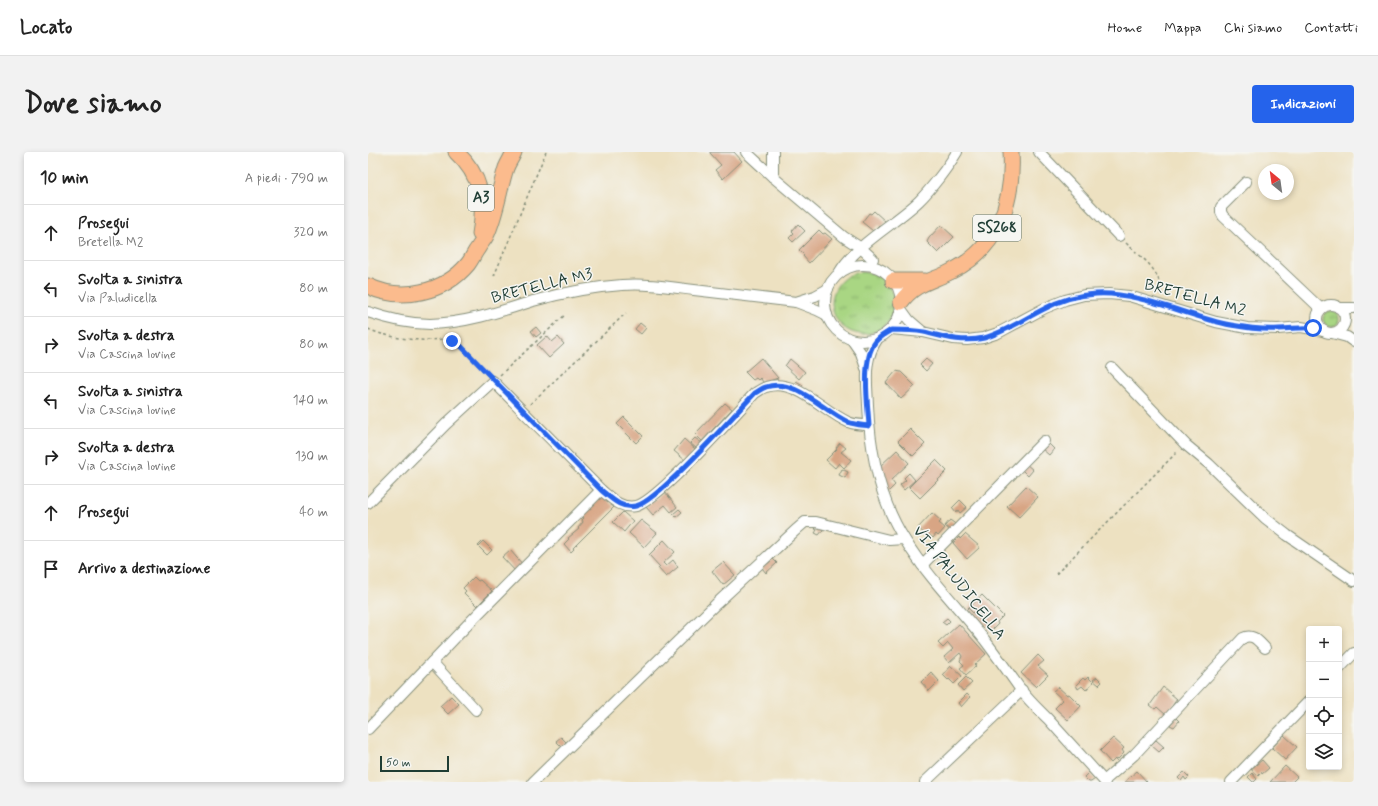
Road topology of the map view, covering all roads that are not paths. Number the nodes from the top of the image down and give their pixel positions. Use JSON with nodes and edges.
{"nodes":[{"id":1,"x":456,"y":152,"type":"edge"},
{"id":2,"x":514,"y":152,"type":"edge"},
{"id":3,"x":746,"y":152,"type":"edge"},
{"id":4,"x":773,"y":152,"type":"edge"},
{"id":5,"x":957,"y":152,"type":"edge"},
{"id":6,"x":1011,"y":152,"type":"edge"},
{"id":7,"x":1039,"y":152,"type":"edge"},
{"id":8,"x":773,"y":177,"type":"junction"},
{"id":9,"x":1246,"y":182,"type":"dead end"},
{"id":10,"x":885,"y":229,"type":"junction"},
{"id":11,"x":1119,"y":236,"type":"road end"},
{"id":12,"x":844,"y":237,"type":"junction"},
{"id":13,"x":861,"y":248,"type":"junction"},
{"id":14,"x":476,"y":251,"type":"junction"},
{"id":15,"x":873,"y":259,"type":"junction"},
{"id":16,"x":845,"y":264,"type":"junction"},
{"id":17,"x":880,"y":269,"type":"junction"},
{"id":18,"x":838,"y":275,"type":"junction"},
{"id":19,"x":893,"y":280,"type":"junction"},
{"id":20,"x":928,"y":281,"type":"junction"},
{"id":21,"x":368,"y":286,"type":"edge"},
{"id":22,"x":828,"y":289,"type":"junction"},
{"id":23,"x":796,"y":302,"type":"junction"},
{"id":24,"x":901,"y":305,"type":"junction"},
{"id":25,"x":1339,"y":308,"type":"junction"},
{"id":26,"x":1354,"y":308,"type":"edge"},
{"id":27,"x":368,"y":312,"type":"edge"},
{"id":28,"x":1319,"y":312,"type":"junction"},
{"id":29,"x":1354,"y":312,"type":"edge"},
{"id":30,"x":827,"y":316,"type":"junction"},
{"id":31,"x":1344,"y":323,"type":"junction"},
{"id":32,"x":1301,"y":327,"type":"junction"},
{"id":33,"x":891,"y":330,"type":"junction"},
{"id":34,"x":923,"y":332,"type":"junction"},
{"id":35,"x":1328,"y":332,"type":"junction"},
{"id":36,"x":878,"y":338,"type":"junction"},
{"id":37,"x":852,"y":340,"type":"junction"},
{"id":38,"x":1354,"y":342,"type":"edge"},
{"id":39,"x":866,"y":368,"type":"junction"},
{"id":40,"x":1112,"y":368,"type":"dead end"},
{"id":41,"x":869,"y":426,"type":"junction"},
{"id":42,"x":1044,"y":441,"type":"dead end"},
{"id":43,"x":601,"y":490,"type":"junction"},
{"id":44,"x":368,"y":503,"type":"edge"},
{"id":45,"x":904,"y":539,"type":"junction"},
{"id":46,"x":922,"y":565,"type":"junction"},
{"id":47,"x":1354,"y":581,"type":"edge"},
{"id":48,"x":1265,"y":648,"type":"dead end"},
{"id":49,"x":1354,"y":653,"type":"edge"},
{"id":50,"x":432,"y":662,"type":"junction"},
{"id":51,"x":1342,"y":666,"type":"edge"},
{"id":52,"x":1022,"y":690,"type":"junction"},
{"id":53,"x":1306,"y":704,"type":"edge"},
{"id":54,"x":476,"y":710,"type":"dead end"},
{"id":55,"x":368,"y":729,"type":"edge"},
{"id":56,"x":533,"y":782,"type":"edge"},
{"id":57,"x":925,"y":782,"type":"edge"},
{"id":58,"x":1105,"y":782,"type":"edge"},
{"id":59,"x":1231,"y":782,"type":"edge"}],
"edges":[{"from":1,"to":14,"type":"highway","number":"A3"},
{"from":2,"to":14,"type":"highway","number":"A3"},
{"from":3,"to":8,"type":"street"},
{"from":4,"to":8,"type":"street"},
{"from":5,"to":10,"type":"street"},
{"from":6,"to":20,"type":"highway","number":"SS268"},
{"from":7,"to":11,"type":"street"},
{"from":8,"to":12,"type":"street"},
{"from":9,"to":28,"type":"street"},
{"from":10,"to":13,"type":"street"},
{"from":10,"to":15,"type":"street"},
{"from":12,"to":13,"type":"street"},
{"from":12,"to":16,"type":"street"},
{"from":13,"to":15,"type":"street"},
{"from":13,"to":16,"type":"street"},
{"from":14,"to":21,"type":"highway","number":"A3"},
{"from":15,"to":17,"type":"street"},
{"from":16,"to":18,"type":"street"},
{"from":17,"to":18,"type":"street"},
{"from":17,"to":19,"type":"street"},
{"from":18,"to":22,"type":"street"},
{"from":19,"to":20,"type":"highway","number":"SS268"},
{"from":19,"to":24,"type":"street"},
{"from":20,"to":24,"type":"highway","number":"SS268"},
{"from":22,"to":23,"type":"street","name":"BRETELLA M3"},
{"from":22,"to":30,"type":"street"},
{"from":23,"to":27,"type":"street","name":"BRETELLA M3"},
{"from":23,"to":30,"type":"street","name":"BRETELLA M3"},
{"from":24,"to":33,"type":"street"},
{"from":24,"to":34,"type":"street","name":"BRETELLA M2"},
{"from":25,"to":26,"type":"street"},
{"from":25,"to":28,"type":"street"},
{"from":25,"to":31,"type":"street"},
{"from":28,"to":32,"type":"street"},
{"from":28,"to":35,"type":"street"},
{"from":29,"to":31,"type":"street"},
{"from":30,"to":37,"type":"street"},
{"from":31,"to":35,"type":"street"},
{"from":32,"to":34,"type":"street","name":"BRETELLA M2"},
{"from":32,"to":35,"type":"street","name":"BRETELLA M2"},
{"from":33,"to":34,"type":"street","name":"BRETELLA M2"},
{"from":33,"to":36,"type":"street"},
{"from":35,"to":38,"type":"street","name":"BRETELLA M2"},
{"from":36,"to":37,"type":"street"},
{"from":36,"to":39,"type":"street","name":"VIA PALUDICELLA"},
{"from":37,"to":39,"type":"street","name":"VIA PALUDICELLA"},
{"from":39,"to":41,"type":"street","name":"VIA PALUDICELLA"},
{"from":40,"to":47,"type":"street"},
{"from":41,"to":43,"type":"street"},
{"from":41,"to":45,"type":"street","name":"VIA PALUDICELLA"},
{"from":42,"to":46,"type":"street"},
{"from":43,"to":44,"type":"street"},
{"from":43,"to":50,"type":"street"},
{"from":45,"to":46,"type":"street","name":"VIA PALUDICELLA"},
{"from":45,"to":56,"type":"street"},
{"from":46,"to":52,"type":"street","name":"VIA PALUDICELLA"},
{"from":48,"to":58,"type":"street"},
{"from":49,"to":51,"type":"street"},
{"from":50,"to":54,"type":"street"},
{"from":50,"to":55,"type":"street"},
{"from":52,"to":57,"type":"street"},
{"from":52,"to":58,"type":"street","name":"VIA PALUDICELLA"},
{"from":53,"to":59,"type":"street"}]}
